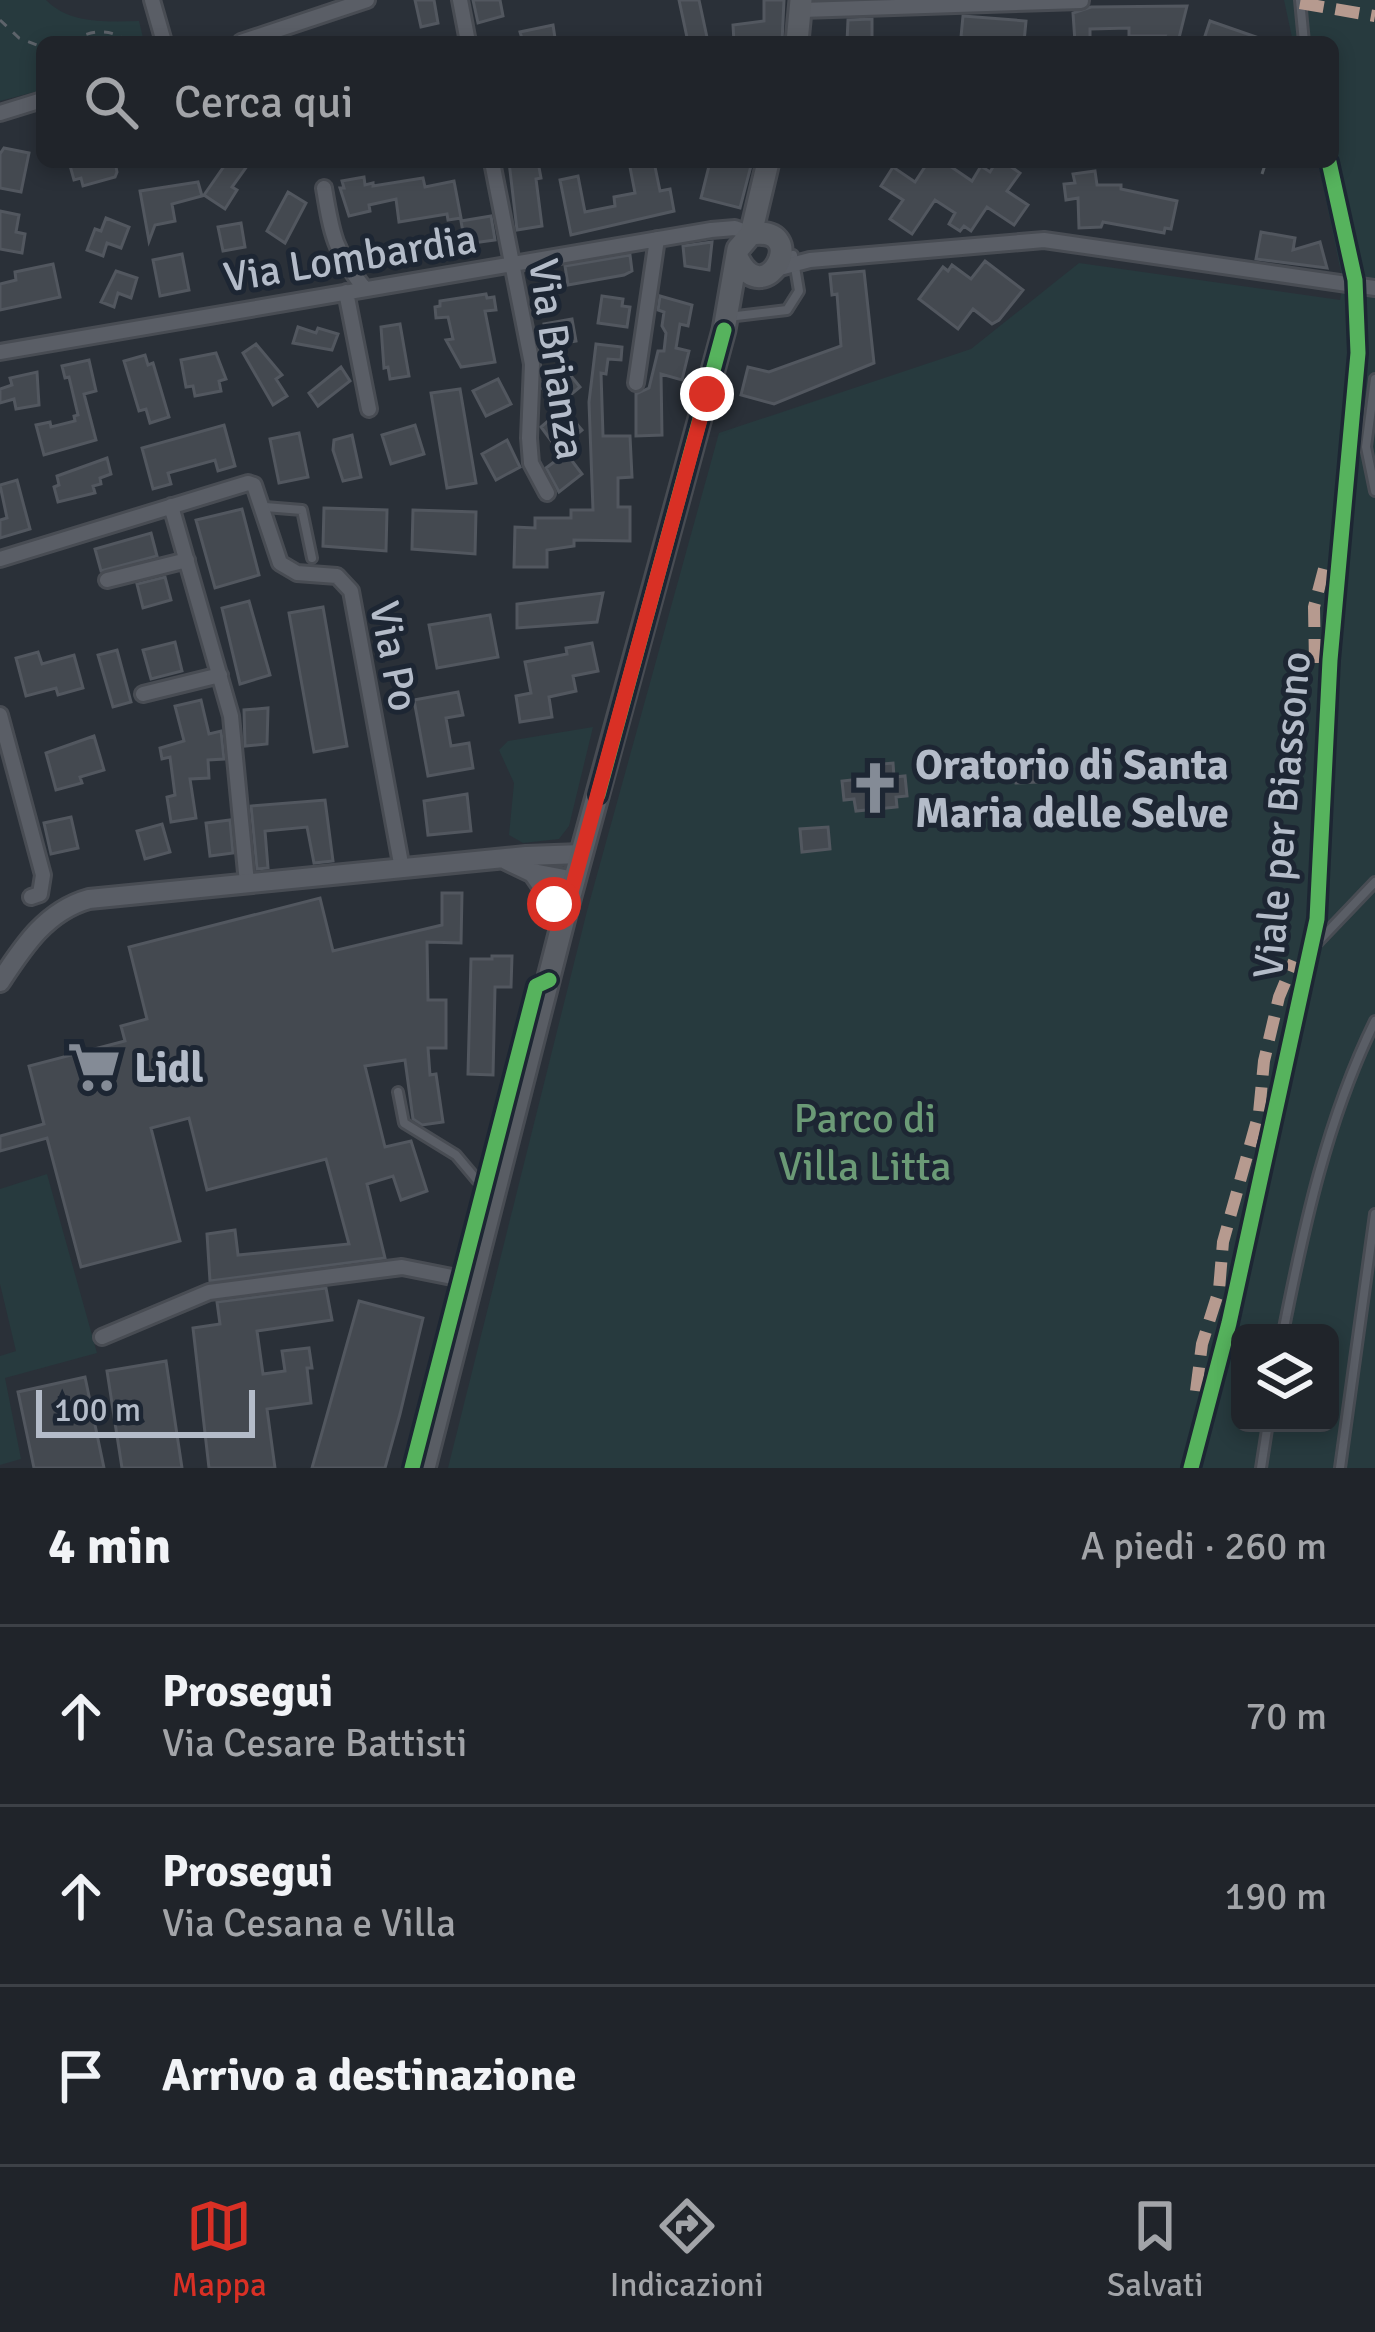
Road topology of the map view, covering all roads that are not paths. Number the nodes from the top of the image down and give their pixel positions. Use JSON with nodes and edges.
{"nodes":[{"id":1,"x":152,"y":0,"type":"edge"},
{"id":2,"x":367,"y":0,"type":"edge"},
{"id":3,"x":460,"y":0,"type":"edge"},
{"id":4,"x":1300,"y":0,"type":"edge"},
{"id":5,"x":1081,"y":1,"type":"edge"},
{"id":6,"x":801,"y":5,"type":"edge"},
{"id":7,"x":162,"y":36,"type":"edge"},
{"id":8,"x":259,"y":36,"type":"edge"},
{"id":9,"x":467,"y":36,"type":"edge"},
{"id":10,"x":798,"y":36,"type":"edge"},
{"id":11,"x":1303,"y":36,"type":"edge"},
{"id":12,"x":36,"y":102,"type":"edge"},
{"id":13,"x":0,"y":113,"type":"edge"},
{"id":14,"x":494,"y":168,"type":"edge"},
{"id":15,"x":767,"y":168,"type":"edge"},
{"id":16,"x":1330,"y":168,"type":"edge"},
{"id":17,"x":324,"y":188,"type":"dead end"},
{"id":18,"x":657,"y":239,"type":"junction"},
{"id":19,"x":771,"y":254,"type":"junction"},
{"id":20,"x":513,"y":264,"type":"junction"},
{"id":21,"x":1355,"y":280,"type":"dead end"},
{"id":22,"x":364,"y":288,"type":"junction"},
{"id":23,"x":1374,"y":289,"type":"edge"},
{"id":24,"x":346,"y":292,"type":"junction"},
{"id":25,"x":1357,"y":300,"type":"dead end"},
{"id":26,"x":727,"y":322,"type":"junction"},
{"id":27,"x":0,"y":352,"type":"edge"},
{"id":28,"x":1375,"y":379,"type":"edge"},
{"id":29,"x":636,"y":382,"type":"dead end"},
{"id":30,"x":369,"y":410,"type":"dead end"},
{"id":31,"x":1375,"y":491,"type":"edge"},
{"id":32,"x":547,"y":493,"type":"dead end"},
{"id":33,"x":171,"y":506,"type":"junction"},
{"id":34,"x":265,"y":507,"type":"junction"},
{"id":35,"x":312,"y":558,"type":"dead end"},
{"id":36,"x":0,"y":559,"type":"edge"},
{"id":37,"x":187,"y":560,"type":"junction"},
{"id":38,"x":107,"y":580,"type":"dead end"},
{"id":39,"x":220,"y":675,"type":"junction"},
{"id":40,"x":142,"y":694,"type":"dead end"},
{"id":41,"x":0,"y":716,"type":"edge"},
{"id":42,"x":17,"y":780,"type":"junction"},
{"id":43,"x":0,"y":784,"type":"edge"},
{"id":44,"x":582,"y":854,"type":"junction"},
{"id":45,"x":502,"y":859,"type":"junction"},
{"id":46,"x":402,"y":869,"type":"junction"},
{"id":47,"x":533,"y":873,"type":"junction"},
{"id":48,"x":575,"y":881,"type":"junction"},
{"id":49,"x":1375,"y":882,"type":"edge"},
{"id":50,"x":247,"y":883,"type":"junction"},
{"id":51,"x":31,"y":897,"type":"dead end"},
{"id":52,"x":564,"y":918,"type":"junction"},
{"id":53,"x":1313,"y":946,"type":"junction"},
{"id":54,"x":0,"y":982,"type":"edge"},
{"id":55,"x":1375,"y":1021,"type":"edge"},
{"id":56,"x":398,"y":1091,"type":"dead end"},
{"id":57,"x":496,"y":1185,"type":"junction"},
{"id":58,"x":1375,"y":1214,"type":"edge"},
{"id":59,"x":472,"y":1281,"type":"junction"},
{"id":60,"x":1285,"y":1324,"type":"edge"},
{"id":61,"x":101,"y":1336,"type":"dead end"},
{"id":62,"x":1267,"y":1432,"type":"edge"},
{"id":63,"x":424,"y":1468,"type":"edge"},
{"id":64,"x":1190,"y":1468,"type":"edge"},
{"id":65,"x":1261,"y":1468,"type":"edge"},
{"id":66,"x":1340,"y":1468,"type":"edge"}],
"edges":[{"from":1,"to":7,"type":"street"},
{"from":2,"to":8,"type":"street"},
{"from":3,"to":9,"type":"street"},
{"from":4,"to":11,"type":"lane"},
{"from":5,"to":6,"type":"street"},
{"from":6,"to":10,"type":"main road"},
{"from":12,"to":13,"type":"street"},
{"from":14,"to":20,"type":"street","name":"Via Brianza"},
{"from":15,"to":19,"type":"main road"},
{"from":16,"to":21,"type":"lane"},
{"from":17,"to":22,"type":"street"},
{"from":18,"to":19,"type":"street","name":"Via Lombardia"},
{"from":18,"to":20,"type":"street","name":"Via Lombardia"},
{"from":18,"to":29,"type":"street"},
{"from":19,"to":23,"type":"street","name":"Via Lombardia"},
{"from":19,"to":26,"type":"main road"},
{"from":19,"to":26,"type":"lane"},
{"from":20,"to":22,"type":"street","name":"Via Lombardia"},
{"from":20,"to":32,"type":"street","name":"Via Brianza"},
{"from":22,"to":24,"type":"street","name":"Via Lombardia"},
{"from":24,"to":27,"type":"street","name":"Via Lombardia"},
{"from":24,"to":30,"type":"street"},
{"from":25,"to":53,"type":"lane","name":"Viale per Biassono"},
{"from":26,"to":44,"type":"main road"},
{"from":28,"to":31,"type":"lane"},
{"from":33,"to":34,"type":"street"},
{"from":33,"to":36,"type":"street"},
{"from":33,"to":37,"type":"street"},
{"from":34,"to":35,"type":"lane"},
{"from":34,"to":46,"type":"street","name":"Via Po"},
{"from":37,"to":38,"type":"street"},
{"from":37,"to":39,"type":"street"},
{"from":39,"to":40,"type":"street"},
{"from":39,"to":50,"type":"street"},
{"from":41,"to":42,"type":"street"},
{"from":42,"to":43,"type":"street"},
{"from":42,"to":51,"type":"street"},
{"from":44,"to":45,"type":"street"},
{"from":44,"to":48,"type":"main road"},
{"from":45,"to":46,"type":"street"},
{"from":45,"to":47,"type":"street"},
{"from":46,"to":50,"type":"street"},
{"from":47,"to":48,"type":"street"},
{"from":47,"to":52,"type":"street"},
{"from":48,"to":52,"type":"main road"},
{"from":49,"to":53,"type":"lane"},
{"from":50,"to":54,"type":"street"},
{"from":52,"to":57,"type":"main road"},
{"from":53,"to":64,"type":"lane","name":"Viale per Biassono"},
{"from":55,"to":60,"type":"lane"},
{"from":56,"to":57,"type":"lane"},
{"from":57,"to":59,"type":"main road"},
{"from":58,"to":66,"type":"lane"},
{"from":59,"to":61,"type":"street"},
{"from":59,"to":63,"type":"main road"},
{"from":62,"to":65,"type":"lane"}]}
